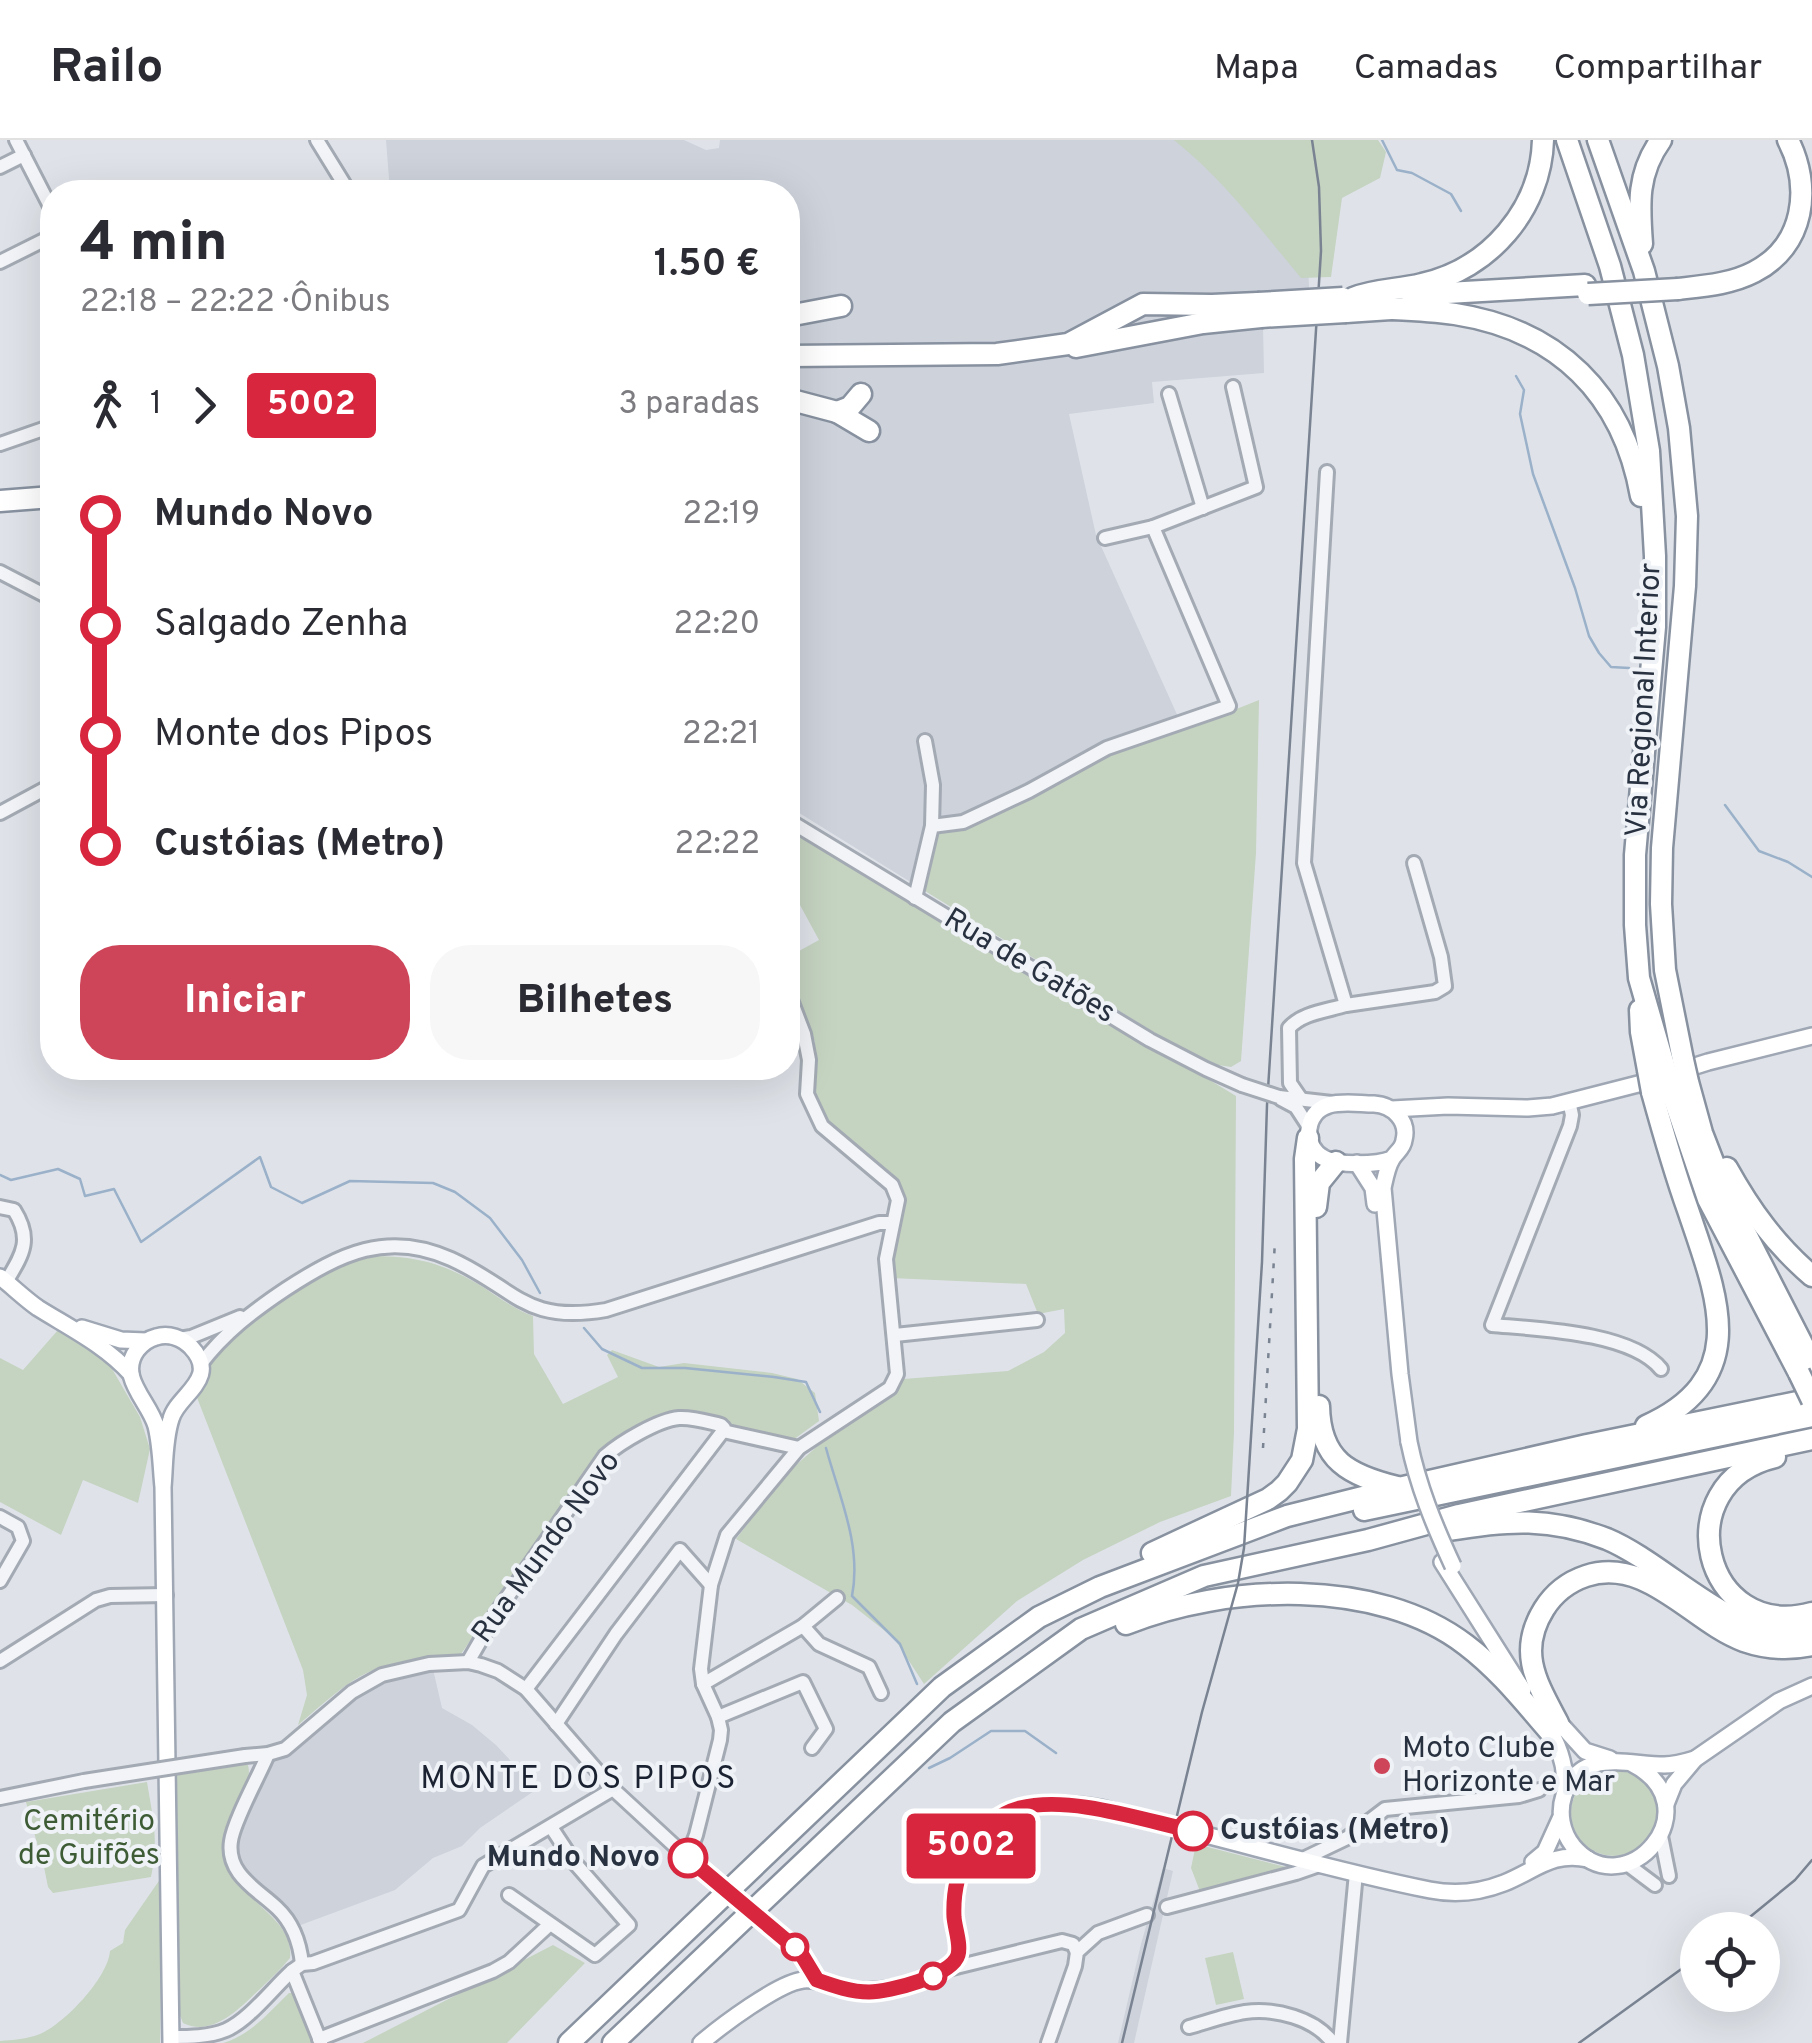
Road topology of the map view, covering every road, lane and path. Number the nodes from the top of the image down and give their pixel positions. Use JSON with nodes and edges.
{"nodes":[{"id":1,"x":16,"y":140,"type":"edge"},
{"id":2,"x":316,"y":140,"type":"edge"},
{"id":3,"x":1543,"y":140,"type":"edge"},
{"id":4,"x":1567,"y":140,"type":"edge"},
{"id":5,"x":1598,"y":140,"type":"edge"},
{"id":6,"x":1660,"y":140,"type":"edge"},
{"id":7,"x":1774,"y":140,"type":"edge"},
{"id":8,"x":1788,"y":140,"type":"edge"},
{"id":9,"x":24,"y":155,"type":"junction"},
{"id":10,"x":0,"y":167,"type":"edge"},
{"id":11,"x":341,"y":180,"type":"edge"},
{"id":12,"x":40,"y":186,"type":"edge"},
{"id":13,"x":40,"y":242,"type":"edge"},
{"id":14,"x":0,"y":262,"type":"edge"},
{"id":15,"x":1644,"y":271,"type":"junction"},
{"id":16,"x":1676,"y":284,"type":"junction"},
{"id":17,"x":1586,"y":290,"type":"junction"},
{"id":18,"x":1347,"y":303,"type":"junction"},
{"id":19,"x":1144,"y":304,"type":"junction"},
{"id":20,"x":841,"y":306,"type":"dead end"},
{"id":21,"x":1393,"y":309,"type":"junction"},
{"id":22,"x":1260,"y":310,"type":"junction"},
{"id":23,"x":800,"y":314,"type":"edge"},
{"id":24,"x":1150,"y":334,"type":"junction"},
{"id":25,"x":800,"y":357,"type":"edge"},
{"id":26,"x":800,"y":357,"type":"edge"},
{"id":27,"x":1232,"y":387,"type":"dead end"},
{"id":28,"x":861,"y":394,"type":"dead end"},
{"id":29,"x":1170,"y":394,"type":"dead end"},
{"id":30,"x":800,"y":402,"type":"edge"},
{"id":31,"x":836,"y":412,"type":"junction"},
{"id":32,"x":40,"y":430,"type":"edge"},
{"id":33,"x":869,"y":430,"type":"dead end"},
{"id":34,"x":1,"y":442,"type":"edge"},
{"id":35,"x":1327,"y":472,"type":"dead end"},
{"id":36,"x":40,"y":498,"type":"edge"},
{"id":37,"x":0,"y":501,"type":"edge"},
{"id":38,"x":1203,"y":508,"type":"junction"},
{"id":39,"x":1153,"y":528,"type":"junction"},
{"id":40,"x":1104,"y":538,"type":"dead end"},
{"id":41,"x":1654,"y":541,"type":"junction"},
{"id":42,"x":0,"y":572,"type":"edge"},
{"id":43,"x":40,"y":593,"type":"edge"},
{"id":44,"x":925,"y":741,"type":"dead end"},
{"id":45,"x":40,"y":791,"type":"edge"},
{"id":46,"x":0,"y":813,"type":"edge"},
{"id":47,"x":932,"y":826,"type":"junction"},
{"id":48,"x":800,"y":827,"type":"edge"},
{"id":49,"x":1414,"y":864,"type":"dead end"},
{"id":50,"x":915,"y":898,"type":"junction"},
{"id":51,"x":1346,"y":1006,"type":"junction"},
{"id":52,"x":800,"y":1024,"type":"edge"},
{"id":53,"x":1812,"y":1036,"type":"edge"},
{"id":54,"x":1665,"y":1065,"type":"junction"},
{"id":55,"x":1670,"y":1087,"type":"junction"},
{"id":56,"x":1279,"y":1097,"type":"junction"},
{"id":57,"x":1301,"y":1099,"type":"junction"},
{"id":58,"x":1569,"y":1101,"type":"junction"},
{"id":59,"x":1332,"y":1103,"type":"junction"},
{"id":60,"x":1448,"y":1106,"type":"junction"},
{"id":61,"x":1392,"y":1109,"type":"junction"},
{"id":62,"x":1308,"y":1133,"type":"junction"},
{"id":63,"x":1405,"y":1140,"type":"junction"},
{"id":64,"x":1392,"y":1159,"type":"junction"},
{"id":65,"x":1346,"y":1162,"type":"junction"},
{"id":66,"x":0,"y":1207,"type":"edge"},
{"id":67,"x":892,"y":1223,"type":"junction"},
{"id":68,"x":1812,"y":1276,"type":"edge"},
{"id":69,"x":3,"y":1280,"type":"edge"},
{"id":70,"x":252,"y":1312,"type":"junction"},
{"id":71,"x":1037,"y":1320,"type":"dead end"},
{"id":72,"x":66,"y":1324,"type":"junction"},
{"id":73,"x":894,"y":1335,"type":"junction"},
{"id":74,"x":180,"y":1338,"type":"junction"},
{"id":75,"x":146,"y":1341,"type":"junction"},
{"id":76,"x":200,"y":1365,"type":"junction"},
{"id":77,"x":1805,"y":1368,"type":"edge"},
{"id":78,"x":1661,"y":1369,"type":"dead end"},
{"id":79,"x":131,"y":1374,"type":"junction"},
{"id":80,"x":143,"y":1397,"type":"junction"},
{"id":81,"x":1812,"y":1399,"type":"edge"},
{"id":82,"x":182,"y":1401,"type":"junction"},
{"id":83,"x":1812,"y":1416,"type":"edge"},
{"id":84,"x":723,"y":1432,"type":"junction"},
{"id":85,"x":1812,"y":1439,"type":"edge"},
{"id":86,"x":1405,"y":1443,"type":"junction"},
{"id":87,"x":1587,"y":1446,"type":"junction"},
{"id":88,"x":799,"y":1448,"type":"junction"},
{"id":89,"x":1812,"y":1448,"type":"edge"},
{"id":90,"x":163,"y":1488,"type":"junction"},
{"id":91,"x":1399,"y":1488,"type":"junction"},
{"id":92,"x":0,"y":1517,"type":"edge"},
{"id":93,"x":1368,"y":1540,"type":"junction"},
{"id":94,"x":1188,"y":1553,"type":"junction"},
{"id":95,"x":0,"y":1582,"type":"edge"},
{"id":96,"x":711,"y":1586,"type":"junction"},
{"id":97,"x":166,"y":1595,"type":"junction"},
{"id":98,"x":837,"y":1598,"type":"dead end"},
{"id":99,"x":1812,"y":1613,"type":"edge"},
{"id":100,"x":1038,"y":1617,"type":"junction"},
{"id":101,"x":803,"y":1626,"type":"junction"},
{"id":102,"x":1812,"y":1629,"type":"edge"},
{"id":103,"x":1812,"y":1645,"type":"edge"},
{"id":104,"x":1046,"y":1656,"type":"junction"},
{"id":105,"x":0,"y":1661,"type":"edge"},
{"id":106,"x":468,"y":1662,"type":"junction"},
{"id":107,"x":704,"y":1684,"type":"junction"},
{"id":108,"x":1812,"y":1686,"type":"edge"},
{"id":109,"x":526,"y":1689,"type":"junction"},
{"id":110,"x":881,"y":1693,"type":"dead end"},
{"id":111,"x":718,"y":1717,"type":"junction"},
{"id":112,"x":556,"y":1724,"type":"junction"},
{"id":113,"x":1555,"y":1728,"type":"junction"},
{"id":114,"x":812,"y":1748,"type":"dead end"},
{"id":115,"x":268,"y":1754,"type":"junction"},
{"id":116,"x":1614,"y":1760,"type":"junction"},
{"id":117,"x":1695,"y":1760,"type":"junction"},
{"id":118,"x":1631,"y":1763,"type":"junction"},
{"id":119,"x":613,"y":1788,"type":"junction"},
{"id":120,"x":1539,"y":1790,"type":"dead end"},
{"id":121,"x":1565,"y":1791,"type":"junction"},
{"id":122,"x":0,"y":1798,"type":"edge"},
{"id":123,"x":1666,"y":1804,"type":"junction"},
{"id":124,"x":1561,"y":1810,"type":"junction"},
{"id":125,"x":550,"y":1826,"type":"junction"},
{"id":126,"x":1661,"y":1836,"type":"junction"},
{"id":127,"x":684,"y":1855,"type":"junction"},
{"id":128,"x":1303,"y":1859,"type":"junction"},
{"id":129,"x":1588,"y":1859,"type":"junction"},
{"id":130,"x":1322,"y":1864,"type":"junction"},
{"id":131,"x":1627,"y":1864,"type":"junction"},
{"id":132,"x":1356,"y":1873,"type":"junction"},
{"id":133,"x":1669,"y":1876,"type":"dead end"},
{"id":134,"x":1501,"y":1884,"type":"junction"},
{"id":135,"x":1656,"y":1886,"type":"dead end"},
{"id":136,"x":509,"y":1895,"type":"dead end"},
{"id":137,"x":1167,"y":1907,"type":"dead end"},
{"id":138,"x":1147,"y":1915,"type":"dead end"},
{"id":139,"x":549,"y":1924,"type":"junction"},
{"id":140,"x":1077,"y":1952,"type":"junction"},
{"id":141,"x":297,"y":1968,"type":"junction"},
{"id":142,"x":948,"y":1969,"type":"junction"},
{"id":143,"x":817,"y":1980,"type":"junction"},
{"id":144,"x":1189,"y":2027,"type":"dead end"},
{"id":145,"x":171,"y":2040,"type":"edge"},
{"id":146,"x":320,"y":2041,"type":"edge"},
{"id":147,"x":706,"y":2042,"type":"edge"},
{"id":148,"x":569,"y":2043,"type":"edge"},
{"id":149,"x":613,"y":2043,"type":"edge"},
{"id":150,"x":1048,"y":2043,"type":"edge"},
{"id":151,"x":1337,"y":2043,"type":"edge"}],
"edges":[{"from":1,"to":9,"type":"street"},
{"from":2,"to":11,"type":"street"},
{"from":3,"to":18,"type":"highway"},
{"from":4,"to":41,"type":"highway","name":"Via Regional Interior"},
{"from":5,"to":15,"type":"highway","name":"Via Regional Interior"},
{"from":6,"to":15,"type":"highway"},
{"from":7,"to":16,"type":"highway"},
{"from":8,"to":16,"type":"highway"},
{"from":9,"to":10,"type":"street"},
{"from":9,"to":12,"type":"street"},
{"from":13,"to":14,"type":"street"},
{"from":15,"to":54,"type":"highway","name":"Via Regional Interior"},
{"from":16,"to":17,"type":"highway"},
{"from":17,"to":18,"type":"highway"},
{"from":17,"to":21,"type":"highway"},
{"from":18,"to":21,"type":"highway"},
{"from":18,"to":22,"type":"highway","bridge":true},
{"from":19,"to":22,"type":"highway"},
{"from":19,"to":24,"type":"highway"},
{"from":19,"to":25,"type":"highway"},
{"from":20,"to":23,"type":"highway"},
{"from":21,"to":41,"type":"highway"},
{"from":22,"to":24,"type":"highway"},
{"from":24,"to":26,"type":"highway"},
{"from":27,"to":38,"type":"street"},
{"from":28,"to":31,"type":"highway"},
{"from":29,"to":38,"type":"street"},
{"from":30,"to":31,"type":"highway"},
{"from":31,"to":33,"type":"highway"},
{"from":32,"to":34,"type":"street"},
{"from":35,"to":51,"type":"street"},
{"from":36,"to":37,"type":"highway"},
{"from":38,"to":39,"type":"street"},
{"from":39,"to":40,"type":"street"},
{"from":39,"to":47,"type":"street"},
{"from":41,"to":54,"type":"highway","name":"Via Regional Interior"},
{"from":42,"to":43,"type":"street"},
{"from":44,"to":47,"type":"street"},
{"from":45,"to":46,"type":"street"},
{"from":47,"to":50,"type":"street"},
{"from":48,"to":50,"type":"street","name":"Rua de Gatões"},
{"from":49,"to":51,"type":"street"},
{"from":50,"to":56,"type":"street","name":"Rua de Gatões","bridge":true},
{"from":51,"to":57,"type":"street"},
{"from":52,"to":67,"type":"street"},
{"from":53,"to":58,"type":"main road"},
{"from":54,"to":55,"type":"highway","name":"Via Regional Interior","bridge":true},
{"from":54,"to":55,"type":"highway","bridge":true},
{"from":55,"to":68,"type":"highway"},
{"from":55,"to":77,"type":"highway"},
{"from":55,"to":87,"type":"highway"},
{"from":56,"to":57,"type":"street","name":"Rua de Gatões"},
{"from":56,"to":62,"type":"street","name":"Rua de Gatões"},
{"from":57,"to":59,"type":"street","name":"Rua de Gatões"},
{"from":58,"to":60,"type":"main road"},
{"from":58,"to":78,"type":"street"},
{"from":59,"to":61,"type":"main road"},
{"from":59,"to":62,"type":"main road"},
{"from":60,"to":61,"type":"main road"},
{"from":60,"to":63,"type":"main road"},
{"from":61,"to":63,"type":"main road"},
{"from":62,"to":65,"type":"main road"},
{"from":62,"to":100,"type":"highway"},
{"from":63,"to":64,"type":"main road"},
{"from":64,"to":65,"type":"main road"},
{"from":64,"to":86,"type":"main road"},
{"from":65,"to":86,"type":"main road"},
{"from":65,"to":91,"type":"highway"},
{"from":66,"to":69,"type":"street"},
{"from":67,"to":70,"type":"street"},
{"from":67,"to":73,"type":"street"},
{"from":69,"to":72,"type":"main road"},
{"from":70,"to":74,"type":"street"},
{"from":70,"to":76,"type":"street"},
{"from":71,"to":73,"type":"street"},
{"from":72,"to":75,"type":"main road"},
{"from":72,"to":79,"type":"main road"},
{"from":73,"to":88,"type":"street"},
{"from":74,"to":75,"type":"main road"},
{"from":74,"to":76,"type":"main road"},
{"from":75,"to":79,"type":"main road"},
{"from":76,"to":82,"type":"main road"},
{"from":77,"to":81,"type":"highway","bridge":true},
{"from":79,"to":80,"type":"main road"},
{"from":80,"to":82,"type":"main road"},
{"from":80,"to":90,"type":"main road"},
{"from":81,"to":87,"type":"highway"},
{"from":82,"to":90,"type":"main road"},
{"from":83,"to":94,"type":"highway"},
{"from":84,"to":88,"type":"street","name":"Rua Mundo Novo"},
{"from":84,"to":106,"type":"street","name":"Rua Mundo Novo"},
{"from":84,"to":109,"type":"street"},
{"from":85,"to":93,"type":"highway"},
{"from":86,"to":113,"type":"main road"},
{"from":87,"to":91,"type":"highway"},
{"from":88,"to":96,"type":"street"},
{"from":89,"to":99,"type":"highway"},
{"from":90,"to":97,"type":"main road"},
{"from":91,"to":94,"type":"highway"},
{"from":92,"to":95,"type":"street"},
{"from":93,"to":102,"type":"highway"},
{"from":93,"to":104,"type":"highway"},
{"from":94,"to":100,"type":"highway"},
{"from":96,"to":107,"type":"street"},
{"from":96,"to":112,"type":"street"},
{"from":97,"to":105,"type":"street"},
{"from":97,"to":145,"type":"main road"},
{"from":98,"to":101,"type":"street"},
{"from":100,"to":148,"type":"highway"},
{"from":101,"to":107,"type":"street"},
{"from":101,"to":110,"type":"street"},
{"from":103,"to":113,"type":"highway"},
{"from":104,"to":113,"type":"highway"},
{"from":104,"to":149,"type":"highway"},
{"from":106,"to":109,"type":"street"},
{"from":106,"to":115,"type":"street"},
{"from":107,"to":111,"type":"street"},
{"from":108,"to":117,"type":"main road"},
{"from":109,"to":112,"type":"street"},
{"from":111,"to":114,"type":"street"},
{"from":111,"to":127,"type":"street"},
{"from":112,"to":119,"type":"street"},
{"from":113,"to":116,"type":"main road"},
{"from":113,"to":121,"type":"main road"},
{"from":115,"to":122,"type":"street","bridge":true},
{"from":115,"to":141,"type":"street"},
{"from":116,"to":118,"type":"main road"},
{"from":116,"to":121,"type":"main road"},
{"from":117,"to":118,"type":"main road"},
{"from":117,"to":123,"type":"main road"},
{"from":118,"to":123,"type":"main road"},
{"from":119,"to":125,"type":"street"},
{"from":119,"to":127,"type":"street"},
{"from":120,"to":128,"type":"street"},
{"from":121,"to":124,"type":"main road"},
{"from":123,"to":126,"type":"main road"},
{"from":124,"to":129,"type":"main road"},
{"from":124,"to":134,"type":"main road"},
{"from":125,"to":139,"type":"street"},
{"from":125,"to":141,"type":"street"},
{"from":126,"to":131,"type":"main road"},
{"from":126,"to":133,"type":"street"},
{"from":127,"to":143,"type":"street","bridge":true},
{"from":128,"to":130,"type":"main road"},
{"from":128,"to":142,"type":"main road"},
{"from":129,"to":131,"type":"main road"},
{"from":129,"to":134,"type":"main road"},
{"from":130,"to":132,"type":"main road"},
{"from":130,"to":137,"type":"street"},
{"from":131,"to":135,"type":"street"},
{"from":132,"to":134,"type":"main road"},
{"from":132,"to":151,"type":"street"},
{"from":136,"to":139,"type":"street"},
{"from":138,"to":140,"type":"street"},
{"from":139,"to":146,"type":"street"},
{"from":140,"to":142,"type":"street"},
{"from":140,"to":150,"type":"street"},
{"from":141,"to":145,"type":"street"},
{"from":141,"to":146,"type":"street"},
{"from":142,"to":143,"type":"main road"},
{"from":143,"to":147,"type":"main road"},
{"from":144,"to":151,"type":"street"}]}
